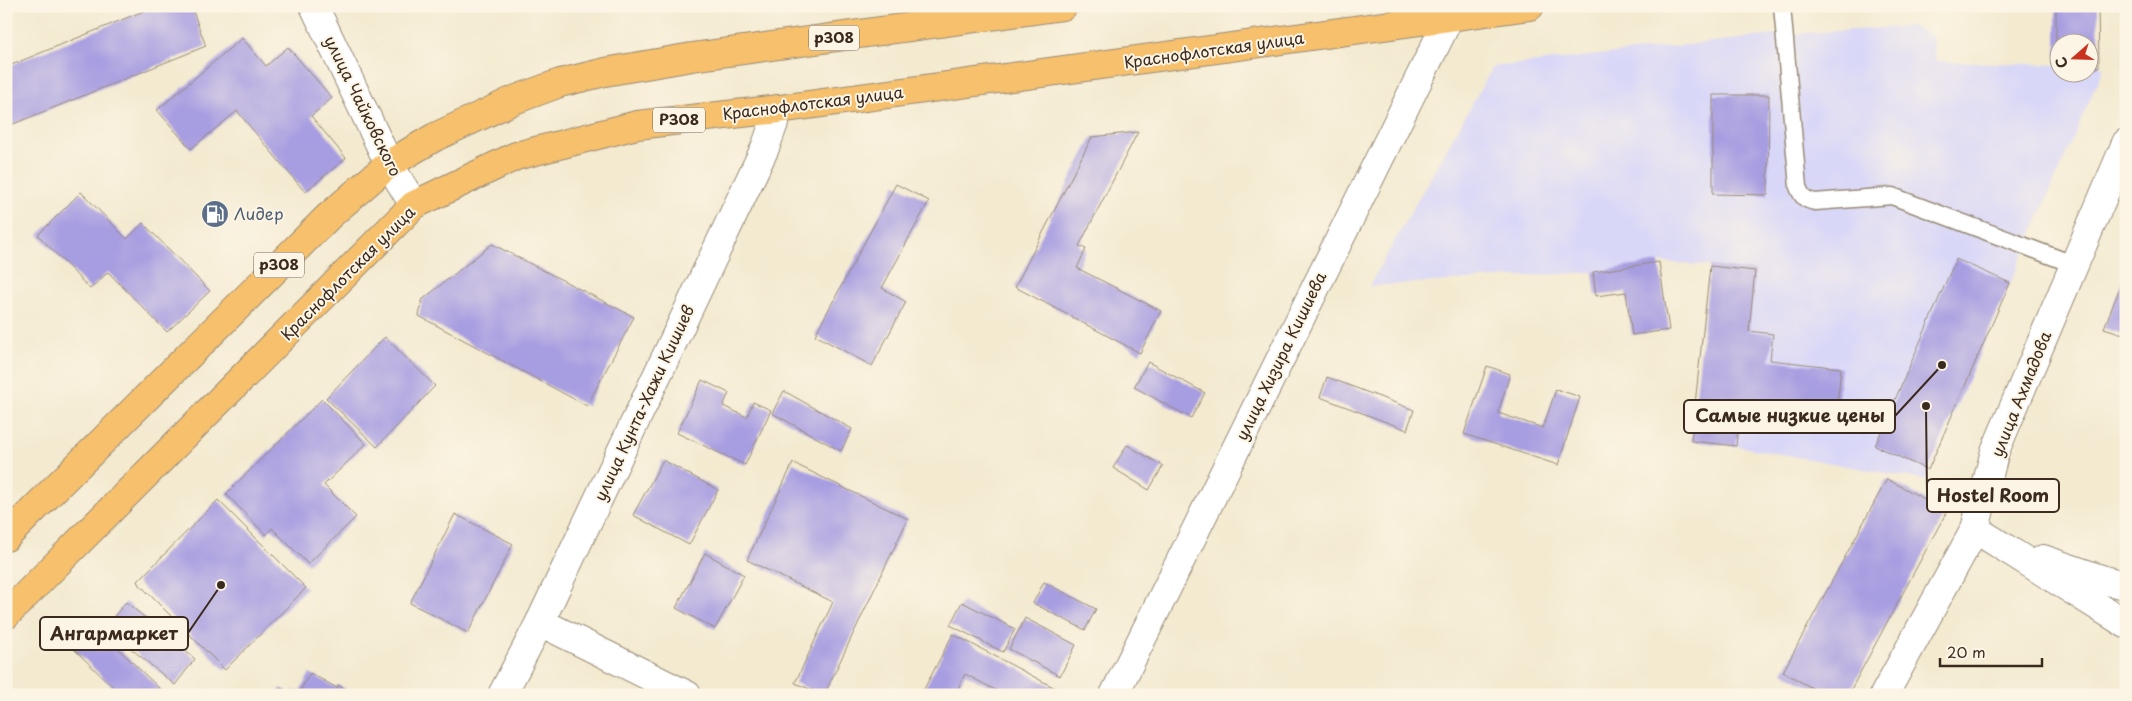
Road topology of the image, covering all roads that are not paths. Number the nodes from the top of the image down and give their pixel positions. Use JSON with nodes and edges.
{"nodes":[{"id":1,"x":314,"y":6,"type":"edge"},
{"id":2,"x":1063,"y":6,"type":"edge"},
{"id":3,"x":1530,"y":6,"type":"edge"},
{"id":4,"x":1782,"y":6,"type":"edge"},
{"id":5,"x":1449,"y":18,"type":"junction"},
{"id":6,"x":779,"y":109,"type":"junction"},
{"id":7,"x":2126,"y":143,"type":"edge"},
{"id":8,"x":388,"y":164,"type":"junction"},
{"id":9,"x":2118,"y":181,"type":"edge"},
{"id":10,"x":414,"y":205,"type":"junction"},
{"id":11,"x":2075,"y":265,"type":"junction"},
{"id":12,"x":1975,"y":529,"type":"junction"},
{"id":13,"x":6,"y":537,"type":"edge"},
{"id":14,"x":2126,"y":585,"type":"edge"},
{"id":15,"x":6,"y":615,"type":"edge"},
{"id":16,"x":540,"y":622,"type":"junction"},
{"id":17,"x":2126,"y":624,"type":"edge"},
{"id":18,"x":502,"y":695,"type":"edge"},
{"id":19,"x":687,"y":695,"type":"edge"},
{"id":20,"x":1114,"y":695,"type":"edge"},
{"id":21,"x":1884,"y":695,"type":"edge"}],
"edges":[{"from":1,"to":8,"type":"street","name":"улица Чайковского"},
{"from":2,"to":8,"type":"main road","number":"p308"},
{"from":3,"to":5,"type":"main road","name":"Краснофлотская улица","number":"P308"},
{"from":4,"to":11,"type":"lane"},
{"from":5,"to":6,"type":"main road","name":"Краснофлотская улица","number":"P308"},
{"from":5,"to":20,"type":"street","name":"улица Хизира Кишиева"},
{"from":6,"to":10,"type":"main road","name":"Краснофлотская улица","number":"P308"},
{"from":6,"to":16,"type":"street","name":"улица Кунта-Хажи Кишиев"},
{"from":7,"to":9,"type":"street","name":"улица Ахмадова"},
{"from":8,"to":10,"type":"street","name":"улица Чайковского"},
{"from":8,"to":13,"type":"main road","number":"p308"},
{"from":9,"to":11,"type":"street","name":"улица Ахмадова"},
{"from":10,"to":15,"type":"main road","name":"Краснофлотская улица","number":"P308"},
{"from":11,"to":12,"type":"street","name":"улица Ахмадова"},
{"from":12,"to":14,"type":"street"},
{"from":12,"to":17,"type":"street"},
{"from":12,"to":21,"type":"street","name":"улица Ахмадова"},
{"from":16,"to":18,"type":"street","name":"улица Кунта-Хажи Кишиев"},
{"from":16,"to":19,"type":"street"}]}
